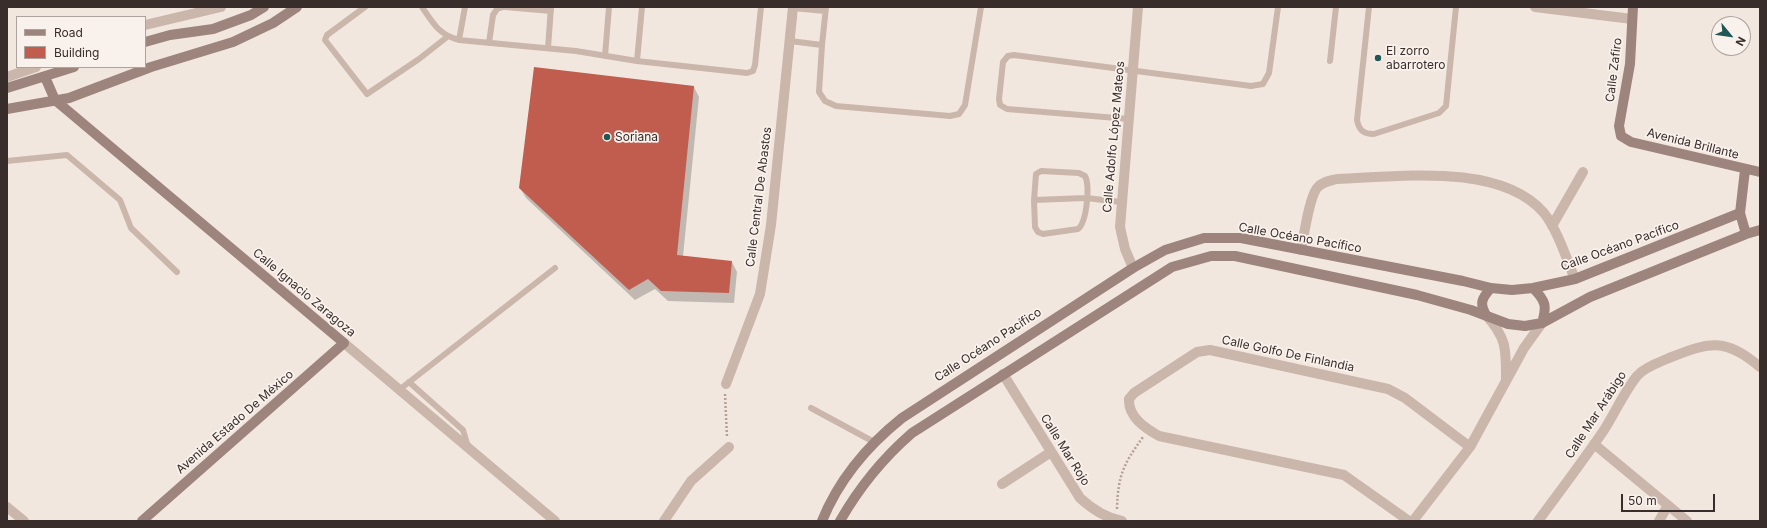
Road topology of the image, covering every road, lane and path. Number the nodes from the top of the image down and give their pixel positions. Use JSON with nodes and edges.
{"nodes":[{"id":1,"x":221,"y":7,"type":"edge"},
{"id":2,"x":264,"y":7,"type":"edge"},
{"id":3,"x":297,"y":7,"type":"edge"},
{"id":4,"x":365,"y":7,"type":"edge"},
{"id":5,"x":422,"y":7,"type":"edge"},
{"id":6,"x":465,"y":7,"type":"edge"},
{"id":7,"x":504,"y":7,"type":"edge"},
{"id":8,"x":609,"y":7,"type":"edge"},
{"id":9,"x":642,"y":7,"type":"edge"},
{"id":10,"x":761,"y":7,"type":"edge"},
{"id":11,"x":793,"y":7,"type":"edge"},
{"id":12,"x":981,"y":7,"type":"edge"},
{"id":13,"x":1138,"y":7,"type":"edge"},
{"id":14,"x":1278,"y":7,"type":"edge"},
{"id":15,"x":1336,"y":7,"type":"edge"},
{"id":16,"x":1369,"y":7,"type":"edge"},
{"id":17,"x":1456,"y":7,"type":"edge"},
{"id":18,"x":1535,"y":7,"type":"edge"},
{"id":19,"x":1632,"y":7,"type":"edge"},
{"id":20,"x":551,"y":9,"type":"edge"},
{"id":21,"x":826,"y":9,"type":"edge"},
{"id":22,"x":1632,"y":19,"type":"junction"},
{"id":23,"x":146,"y":25,"type":"edge"},
{"id":24,"x":447,"y":37,"type":"junction"},
{"id":25,"x":459,"y":40,"type":"junction"},
{"id":26,"x":790,"y":41,"type":"junction"},
{"id":27,"x":146,"y":42,"type":"edge"},
{"id":28,"x":489,"y":43,"type":"junction"},
{"id":29,"x":822,"y":45,"type":"junction"},
{"id":30,"x":548,"y":48,"type":"junction"},
{"id":31,"x":605,"y":56,"type":"junction"},
{"id":32,"x":637,"y":61,"type":"junction"},
{"id":33,"x":1330,"y":61,"type":"dead end"},
{"id":34,"x":33,"y":68,"type":"edge"},
{"id":35,"x":71,"y":68,"type":"edge"},
{"id":36,"x":1133,"y":70,"type":"junction"},
{"id":37,"x":7,"y":77,"type":"edge"},
{"id":38,"x":45,"y":77,"type":"junction"},
{"id":39,"x":7,"y":88,"type":"edge"},
{"id":40,"x":54,"y":100,"type":"junction"},
{"id":41,"x":7,"y":109,"type":"edge"},
{"id":42,"x":1129,"y":119,"type":"junction"},
{"id":43,"x":1621,"y":136,"type":"joint"},
{"id":44,"x":7,"y":162,"type":"edge"},
{"id":45,"x":1745,"y":170,"type":"junction"},
{"id":46,"x":1583,"y":172,"type":"dead end"},
{"id":47,"x":1760,"y":172,"type":"edge"},
{"id":48,"x":1086,"y":198,"type":"junction"},
{"id":49,"x":1034,"y":200,"type":"junction"},
{"id":50,"x":1121,"y":202,"type":"junction"},
{"id":51,"x":1740,"y":213,"type":"junction"},
{"id":52,"x":1552,"y":226,"type":"junction"},
{"id":53,"x":1760,"y":230,"type":"edge"},
{"id":54,"x":1746,"y":234,"type":"junction"},
{"id":55,"x":1301,"y":250,"type":"junction"},
{"id":56,"x":555,"y":268,"type":"dead end"},
{"id":57,"x":1133,"y":268,"type":"junction"},
{"id":58,"x":177,"y":272,"type":"dead end"},
{"id":59,"x":1575,"y":279,"type":"junction"},
{"id":60,"x":1491,"y":288,"type":"junction"},
{"id":61,"x":1534,"y":288,"type":"junction"},
{"id":62,"x":1486,"y":314,"type":"junction"},
{"id":63,"x":1542,"y":323,"type":"junction"},
{"id":64,"x":344,"y":343,"type":"junction"},
{"id":65,"x":1760,"y":367,"type":"edge"},
{"id":66,"x":1003,"y":374,"type":"junction"},
{"id":67,"x":409,"y":382,"type":"junction"},
{"id":68,"x":1506,"y":382,"type":"junction"},
{"id":69,"x":726,"y":384,"type":"joint"},
{"id":70,"x":399,"y":390,"type":"junction"},
{"id":71,"x":810,"y":408,"type":"dead end"},
{"id":72,"x":1148,"y":430,"type":"junction"},
{"id":73,"x":874,"y":442,"type":"junction"},
{"id":74,"x":1594,"y":444,"type":"junction"},
{"id":75,"x":729,"y":447,"type":"joint"},
{"id":76,"x":1470,"y":447,"type":"junction"},
{"id":77,"x":469,"y":448,"type":"junction"},
{"id":78,"x":1051,"y":452,"type":"junction"},
{"id":79,"x":1002,"y":484,"type":"dead end"},
{"id":80,"x":1668,"y":505,"type":"junction"},
{"id":81,"x":7,"y":507,"type":"edge"},
{"id":82,"x":549,"y":520,"type":"edge"},
{"id":83,"x":1119,"y":520,"type":"edge"},
{"id":84,"x":24,"y":521,"type":"edge"},
{"id":85,"x":142,"y":521,"type":"edge"},
{"id":86,"x":664,"y":521,"type":"edge"},
{"id":87,"x":822,"y":521,"type":"edge"},
{"id":88,"x":840,"y":521,"type":"edge"},
{"id":89,"x":1409,"y":521,"type":"edge"},
{"id":90,"x":1413,"y":521,"type":"edge"},
{"id":91,"x":1538,"y":521,"type":"edge"},
{"id":92,"x":1659,"y":521,"type":"edge"},
{"id":93,"x":1687,"y":521,"type":"edge"}],
"edges":[{"from":1,"to":23,"type":"street"},
{"from":2,"to":27,"type":"street"},
{"from":3,"to":40,"type":"street"},
{"from":4,"to":24,"type":"lane"},
{"from":5,"to":24,"type":"lane"},
{"from":6,"to":25,"type":"lane"},
{"from":7,"to":20,"type":"lane"},
{"from":7,"to":28,"type":"lane"},
{"from":8,"to":31,"type":"lane"},
{"from":9,"to":32,"type":"lane"},
{"from":10,"to":32,"type":"lane"},
{"from":11,"to":21,"type":"lane"},
{"from":11,"to":26,"type":"street","name":"Calle Central De Abastos"},
{"from":12,"to":29,"type":"lane"},
{"from":13,"to":36,"type":"street","name":"Calle Adolfo López Mateos"},
{"from":14,"to":36,"type":"lane"},
{"from":15,"to":33,"type":"lane"},
{"from":16,"to":17,"type":"lane"},
{"from":18,"to":22,"type":"street"},
{"from":19,"to":22,"type":"street","name":"Calle Zafiro"},
{"from":20,"to":30,"type":"lane"},
{"from":21,"to":29,"type":"lane"},
{"from":22,"to":43,"type":"street","name":"Calle Zafiro"},
{"from":24,"to":25,"type":"lane"},
{"from":25,"to":28,"type":"lane"},
{"from":26,"to":29,"type":"lane"},
{"from":26,"to":69,"type":"street","name":"Calle Central De Abastos"},
{"from":28,"to":30,"type":"lane"},
{"from":30,"to":31,"type":"lane"},
{"from":31,"to":32,"type":"lane"},
{"from":34,"to":37,"type":"street"},
{"from":35,"to":38,"type":"street"},
{"from":36,"to":42,"type":"street","name":"Calle Adolfo López Mateos"},
{"from":36,"to":42,"type":"lane"},
{"from":38,"to":39,"type":"street"},
{"from":38,"to":40,"type":"street","name":"Calle Ignacio Zaragoza"},
{"from":40,"to":41,"type":"street"},
{"from":40,"to":64,"type":"street","name":"Calle Ignacio Zaragoza"},
{"from":42,"to":50,"type":"street","name":"Calle Adolfo López Mateos"},
{"from":43,"to":45,"type":"street","name":"Avenida Brillante"},
{"from":44,"to":58,"type":"lane"},
{"from":45,"to":47,"type":"street","name":"Avenida Brillante"},
{"from":45,"to":51,"type":"street"},
{"from":46,"to":52,"type":"street"},
{"from":48,"to":49,"type":"lane"},
{"from":48,"to":49,"type":"lane"},
{"from":48,"to":49,"type":"lane"},
{"from":48,"to":50,"type":"lane"},
{"from":50,"to":57,"type":"street","name":"Calle Adolfo López Mateos"},
{"from":51,"to":54,"type":"street"},
{"from":51,"to":59,"type":"street","name":"Calle Océano Pacífico"},
{"from":52,"to":55,"type":"street"},
{"from":52,"to":59,"type":"street"},
{"from":53,"to":54,"type":"street"},
{"from":54,"to":63,"type":"street"},
{"from":55,"to":57,"type":"street","name":"Calle Océano Pacífico"},
{"from":55,"to":60,"type":"street","name":"Calle Océano Pacífico"},
{"from":56,"to":67,"type":"lane"},
{"from":57,"to":73,"type":"street","name":"Calle Océano Pacífico"},
{"from":59,"to":61,"type":"street","name":"Calle Océano Pacífico"},
{"from":60,"to":61,"type":"street","name":"Calle Océano Pacífico"},
{"from":60,"to":62,"type":"street"},
{"from":61,"to":63,"type":"street"},
{"from":62,"to":63,"type":"street"},
{"from":62,"to":66,"type":"street"},
{"from":62,"to":68,"type":"street"},
{"from":63,"to":68,"type":"street"},
{"from":64,"to":70,"type":"street","name":"Calle Ignacio Zaragoza"},
{"from":64,"to":85,"type":"street","name":"Avenida Estado De México"},
{"from":65,"to":74,"type":"street","name":"Calle Mar Arábigo"},
{"from":66,"to":78,"type":"street","name":"Calle Mar Rojo"},
{"from":66,"to":88,"type":"street"},
{"from":67,"to":70,"type":"lane"},
{"from":67,"to":77,"type":"lane"},
{"from":68,"to":76,"type":"street"},
{"from":69,"to":75,"type":"path"},
{"from":70,"to":77,"type":"street","name":"Calle Ignacio Zaragoza"},
{"from":71,"to":73,"type":"lane"},
{"from":72,"to":76,"type":"street","name":"Calle Golfo De Finlandia"},
{"from":72,"to":83,"type":"path"},
{"from":72,"to":89,"type":"street","name":"Calle Golfo De Finlandia"},
{"from":73,"to":87,"type":"street","name":"Calle Océano Pacífico"},
{"from":74,"to":80,"type":"street"},
{"from":74,"to":91,"type":"street","name":"Calle Mar Arábigo"},
{"from":75,"to":86,"type":"street"},
{"from":76,"to":90,"type":"street"},
{"from":77,"to":82,"type":"street","name":"Calle Ignacio Zaragoza"},
{"from":78,"to":79,"type":"street"},
{"from":78,"to":83,"type":"street","name":"Calle Mar Rojo"},
{"from":80,"to":92,"type":"street"},
{"from":80,"to":93,"type":"street"},
{"from":81,"to":84,"type":"street"}]}
